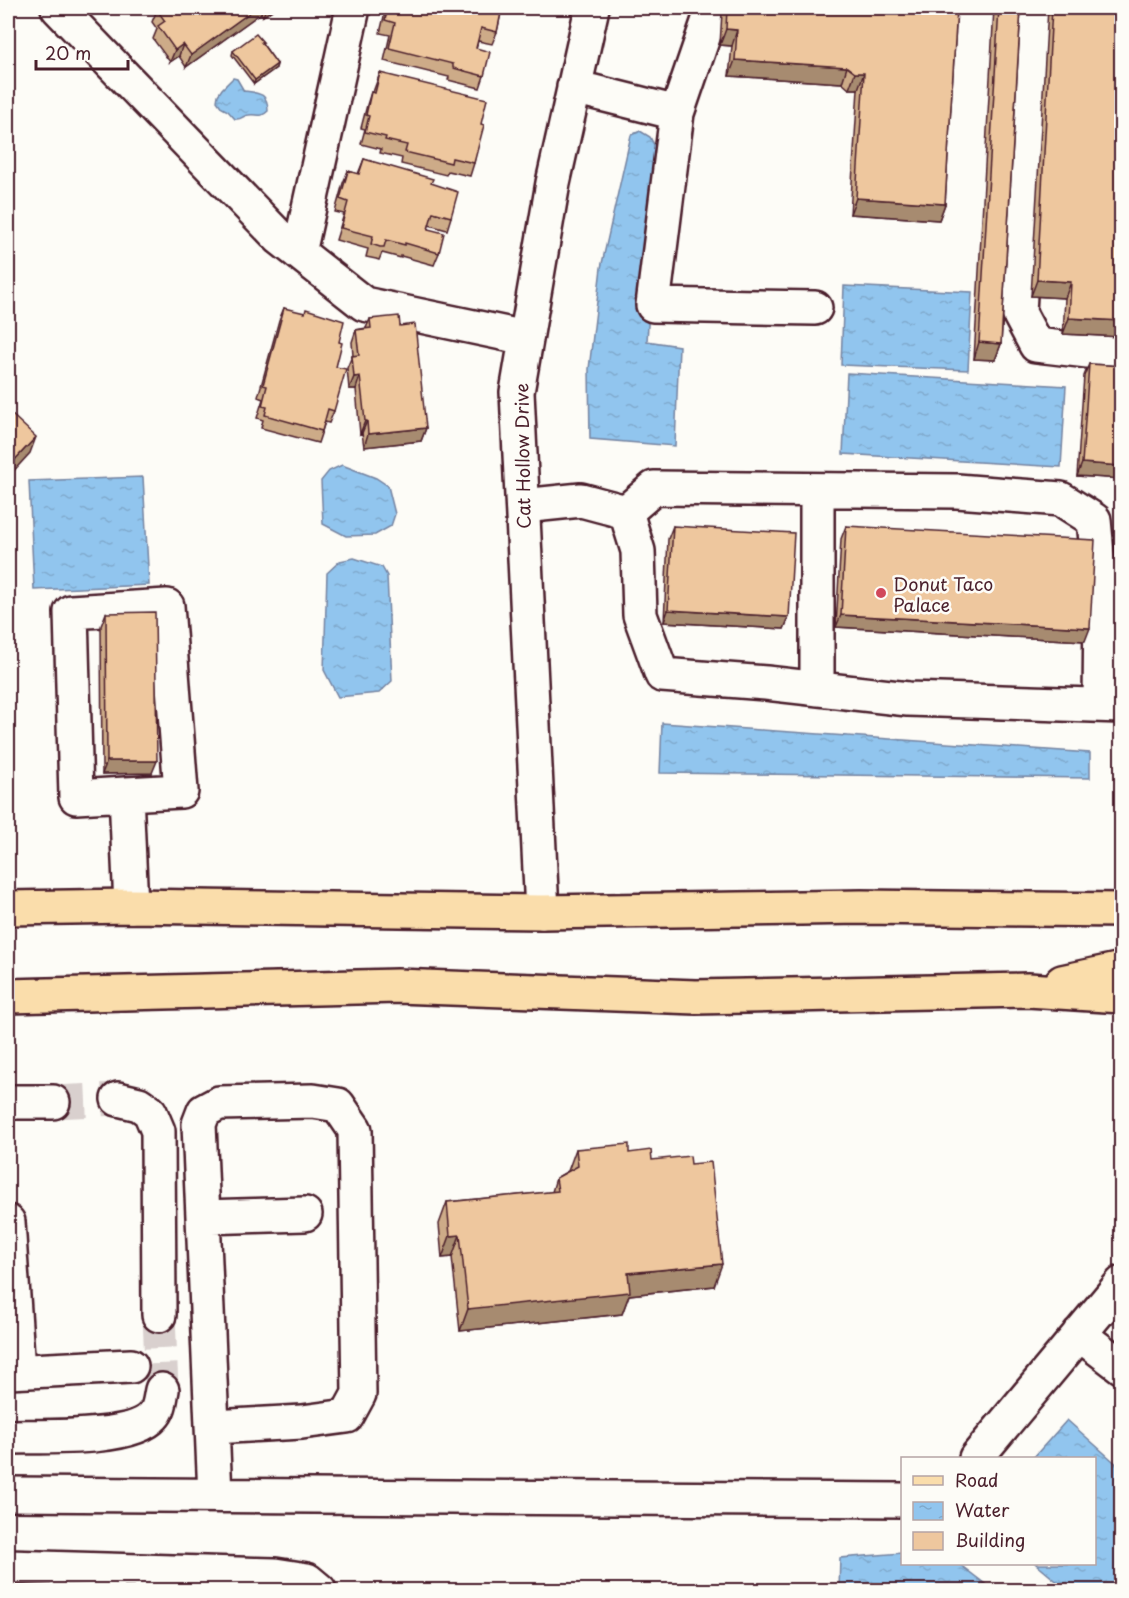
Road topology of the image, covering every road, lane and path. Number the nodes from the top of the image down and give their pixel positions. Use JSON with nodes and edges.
{"nodes":[{"id":1,"x":58,"y":8,"type":"edge"},
{"id":2,"x":353,"y":8,"type":"edge"},
{"id":3,"x":592,"y":8,"type":"edge"},
{"id":4,"x":713,"y":8,"type":"edge"},
{"id":5,"x":1036,"y":8,"type":"edge"},
{"id":6,"x":574,"y":87,"type":"junction"},
{"id":7,"x":677,"y":113,"type":"junction"},
{"id":8,"x":299,"y":253,"type":"junction"},
{"id":9,"x":815,"y":308,"type":"dead end"},
{"id":10,"x":526,"y":338,"type":"junction"},
{"id":11,"x":1122,"y":355,"type":"edge"},
{"id":12,"x":817,"y":490,"type":"junction"},
{"id":13,"x":523,"y":506,"type":"junction"},
{"id":14,"x":626,"y":512,"type":"junction"},
{"id":15,"x":817,"y":689,"type":"junction"},
{"id":16,"x":1111,"y":705,"type":"edge"},
{"id":17,"x":126,"y":794,"type":"junction"},
{"id":18,"x":131,"y":906,"type":"junction"},
{"id":19,"x":8,"y":908,"type":"edge"},
{"id":20,"x":1122,"y":910,"type":"edge"},
{"id":21,"x":542,"y":912,"type":"junction"},
{"id":22,"x":1122,"y":969,"type":"edge"},
{"id":23,"x":1028,"y":990,"type":"junction"},
{"id":24,"x":8,"y":996,"type":"edge"},
{"id":25,"x":1122,"y":996,"type":"edge"},
{"id":26,"x":118,"y":1099,"type":"tunnel mouth"},
{"id":27,"x":8,"y":1102,"type":"edge"},
{"id":28,"x":53,"y":1102,"type":"tunnel mouth"},
{"id":29,"x":305,"y":1214,"type":"dead end"},
{"id":30,"x":203,"y":1217,"type":"junction"},
{"id":31,"x":8,"y":1222,"type":"edge"},
{"id":32,"x":1122,"y":1283,"type":"edge"},
{"id":33,"x":159,"y":1315,"type":"tunnel mouth"},
{"id":34,"x":1079,"y":1334,"type":"junction"},
{"id":35,"x":131,"y":1366,"type":"dead end"},
{"id":36,"x":1122,"y":1367,"type":"edge"},
{"id":37,"x":13,"y":1372,"type":"edge"},
{"id":38,"x":162,"y":1390,"type":"tunnel mouth"},
{"id":39,"x":213,"y":1427,"type":"junction"},
{"id":40,"x":8,"y":1437,"type":"edge"},
{"id":41,"x":977,"y":1457,"type":"edge"},
{"id":42,"x":8,"y":1494,"type":"edge"},
{"id":43,"x":215,"y":1495,"type":"junction"},
{"id":44,"x":901,"y":1500,"type":"edge"},
{"id":45,"x":8,"y":1567,"type":"edge"},
{"id":46,"x":319,"y":1590,"type":"edge"}],
"edges":[{"from":1,"to":8,"type":"street"},
{"from":2,"to":8,"type":"street"},
{"from":3,"to":6,"type":"street","name":"Cat Hollow Drive"},
{"from":4,"to":7,"type":"street"},
{"from":5,"to":11,"type":"street"},
{"from":6,"to":7,"type":"street"},
{"from":6,"to":10,"type":"street","name":"Cat Hollow Drive"},
{"from":7,"to":9,"type":"street"},
{"from":8,"to":10,"type":"street"},
{"from":10,"to":13,"type":"street","name":"Cat Hollow Drive"},
{"from":12,"to":14,"type":"street"},
{"from":12,"to":15,"type":"street"},
{"from":12,"to":16,"type":"street"},
{"from":13,"to":14,"type":"street"},
{"from":13,"to":21,"type":"street","name":"Cat Hollow Drive"},
{"from":14,"to":15,"type":"street"},
{"from":15,"to":16,"type":"street"},
{"from":17,"to":17,"type":"street"},
{"from":17,"to":18,"type":"street"},
{"from":18,"to":19,"type":"main road"},
{"from":18,"to":21,"type":"main road"},
{"from":20,"to":21,"type":"main road"},
{"from":22,"to":23,"type":"main road"},
{"from":23,"to":24,"type":"main road"},
{"from":23,"to":25,"type":"main road"},
{"from":26,"to":33,"type":"street"},
{"from":27,"to":28,"type":"street"},
{"from":29,"to":30,"type":"street"},
{"from":30,"to":39,"type":"street"},
{"from":30,"to":39,"type":"street"},
{"from":31,"to":37,"type":"street"},
{"from":32,"to":34,"type":"street"},
{"from":34,"to":36,"type":"street"},
{"from":34,"to":41,"type":"street"},
{"from":35,"to":37,"type":"street"},
{"from":38,"to":40,"type":"street"},
{"from":39,"to":43,"type":"street"},
{"from":42,"to":43,"type":"street"},
{"from":43,"to":44,"type":"street"},
{"from":45,"to":46,"type":"street"}]}
